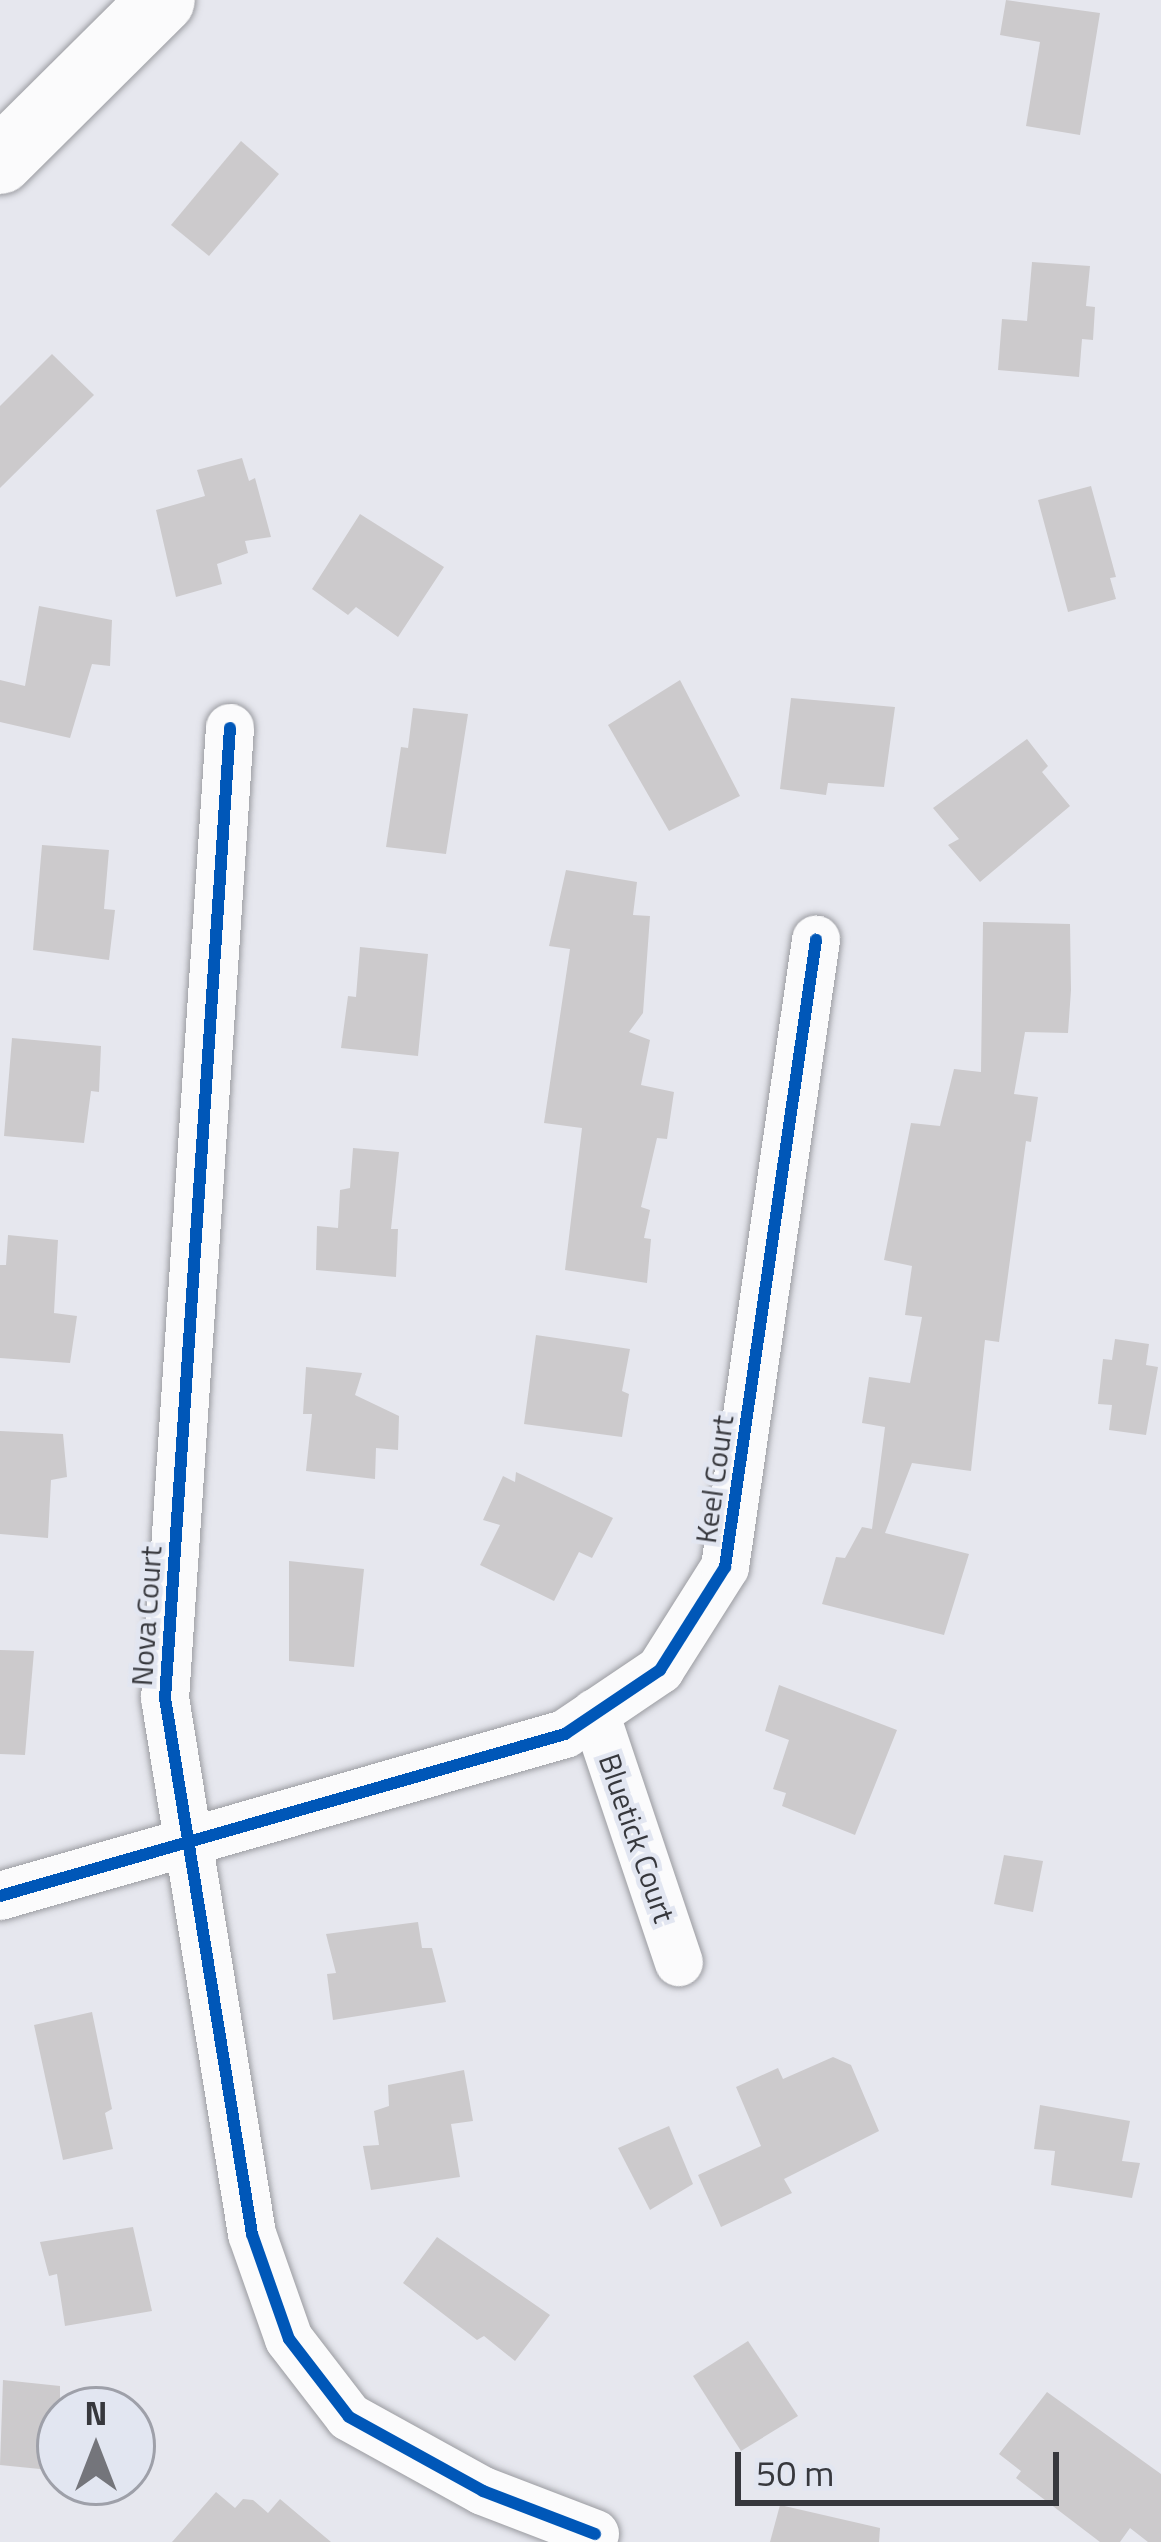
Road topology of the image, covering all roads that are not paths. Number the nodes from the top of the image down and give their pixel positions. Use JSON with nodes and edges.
{"nodes":[{"id":1,"x":163,"y":0,"type":"edge"},
{"id":2,"x":0,"y":161,"type":"edge"},
{"id":3,"x":230,"y":728,"type":"dead end"},
{"id":4,"x":816,"y":940,"type":"dead end"},
{"id":5,"x":595,"y":1713,"type":"junction"},
{"id":6,"x":188,"y":1842,"type":"junction"},
{"id":7,"x":0,"y":1896,"type":"edge"},
{"id":8,"x":679,"y":1962,"type":"dead end"},
{"id":9,"x":595,"y":2534,"type":"dead end"}],
"edges":[{"from":1,"to":2,"type":"street"},
{"from":3,"to":6,"type":"street","name":"Nova Court"},
{"from":4,"to":5,"type":"street","name":"Keel Court"},
{"from":5,"to":6,"type":"street","name":"Keel Court"},
{"from":5,"to":8,"type":"street","name":"Bluetick Court"},
{"from":6,"to":7,"type":"street","name":"Keel Court"},
{"from":6,"to":9,"type":"street","name":"Nova Court"}]}
